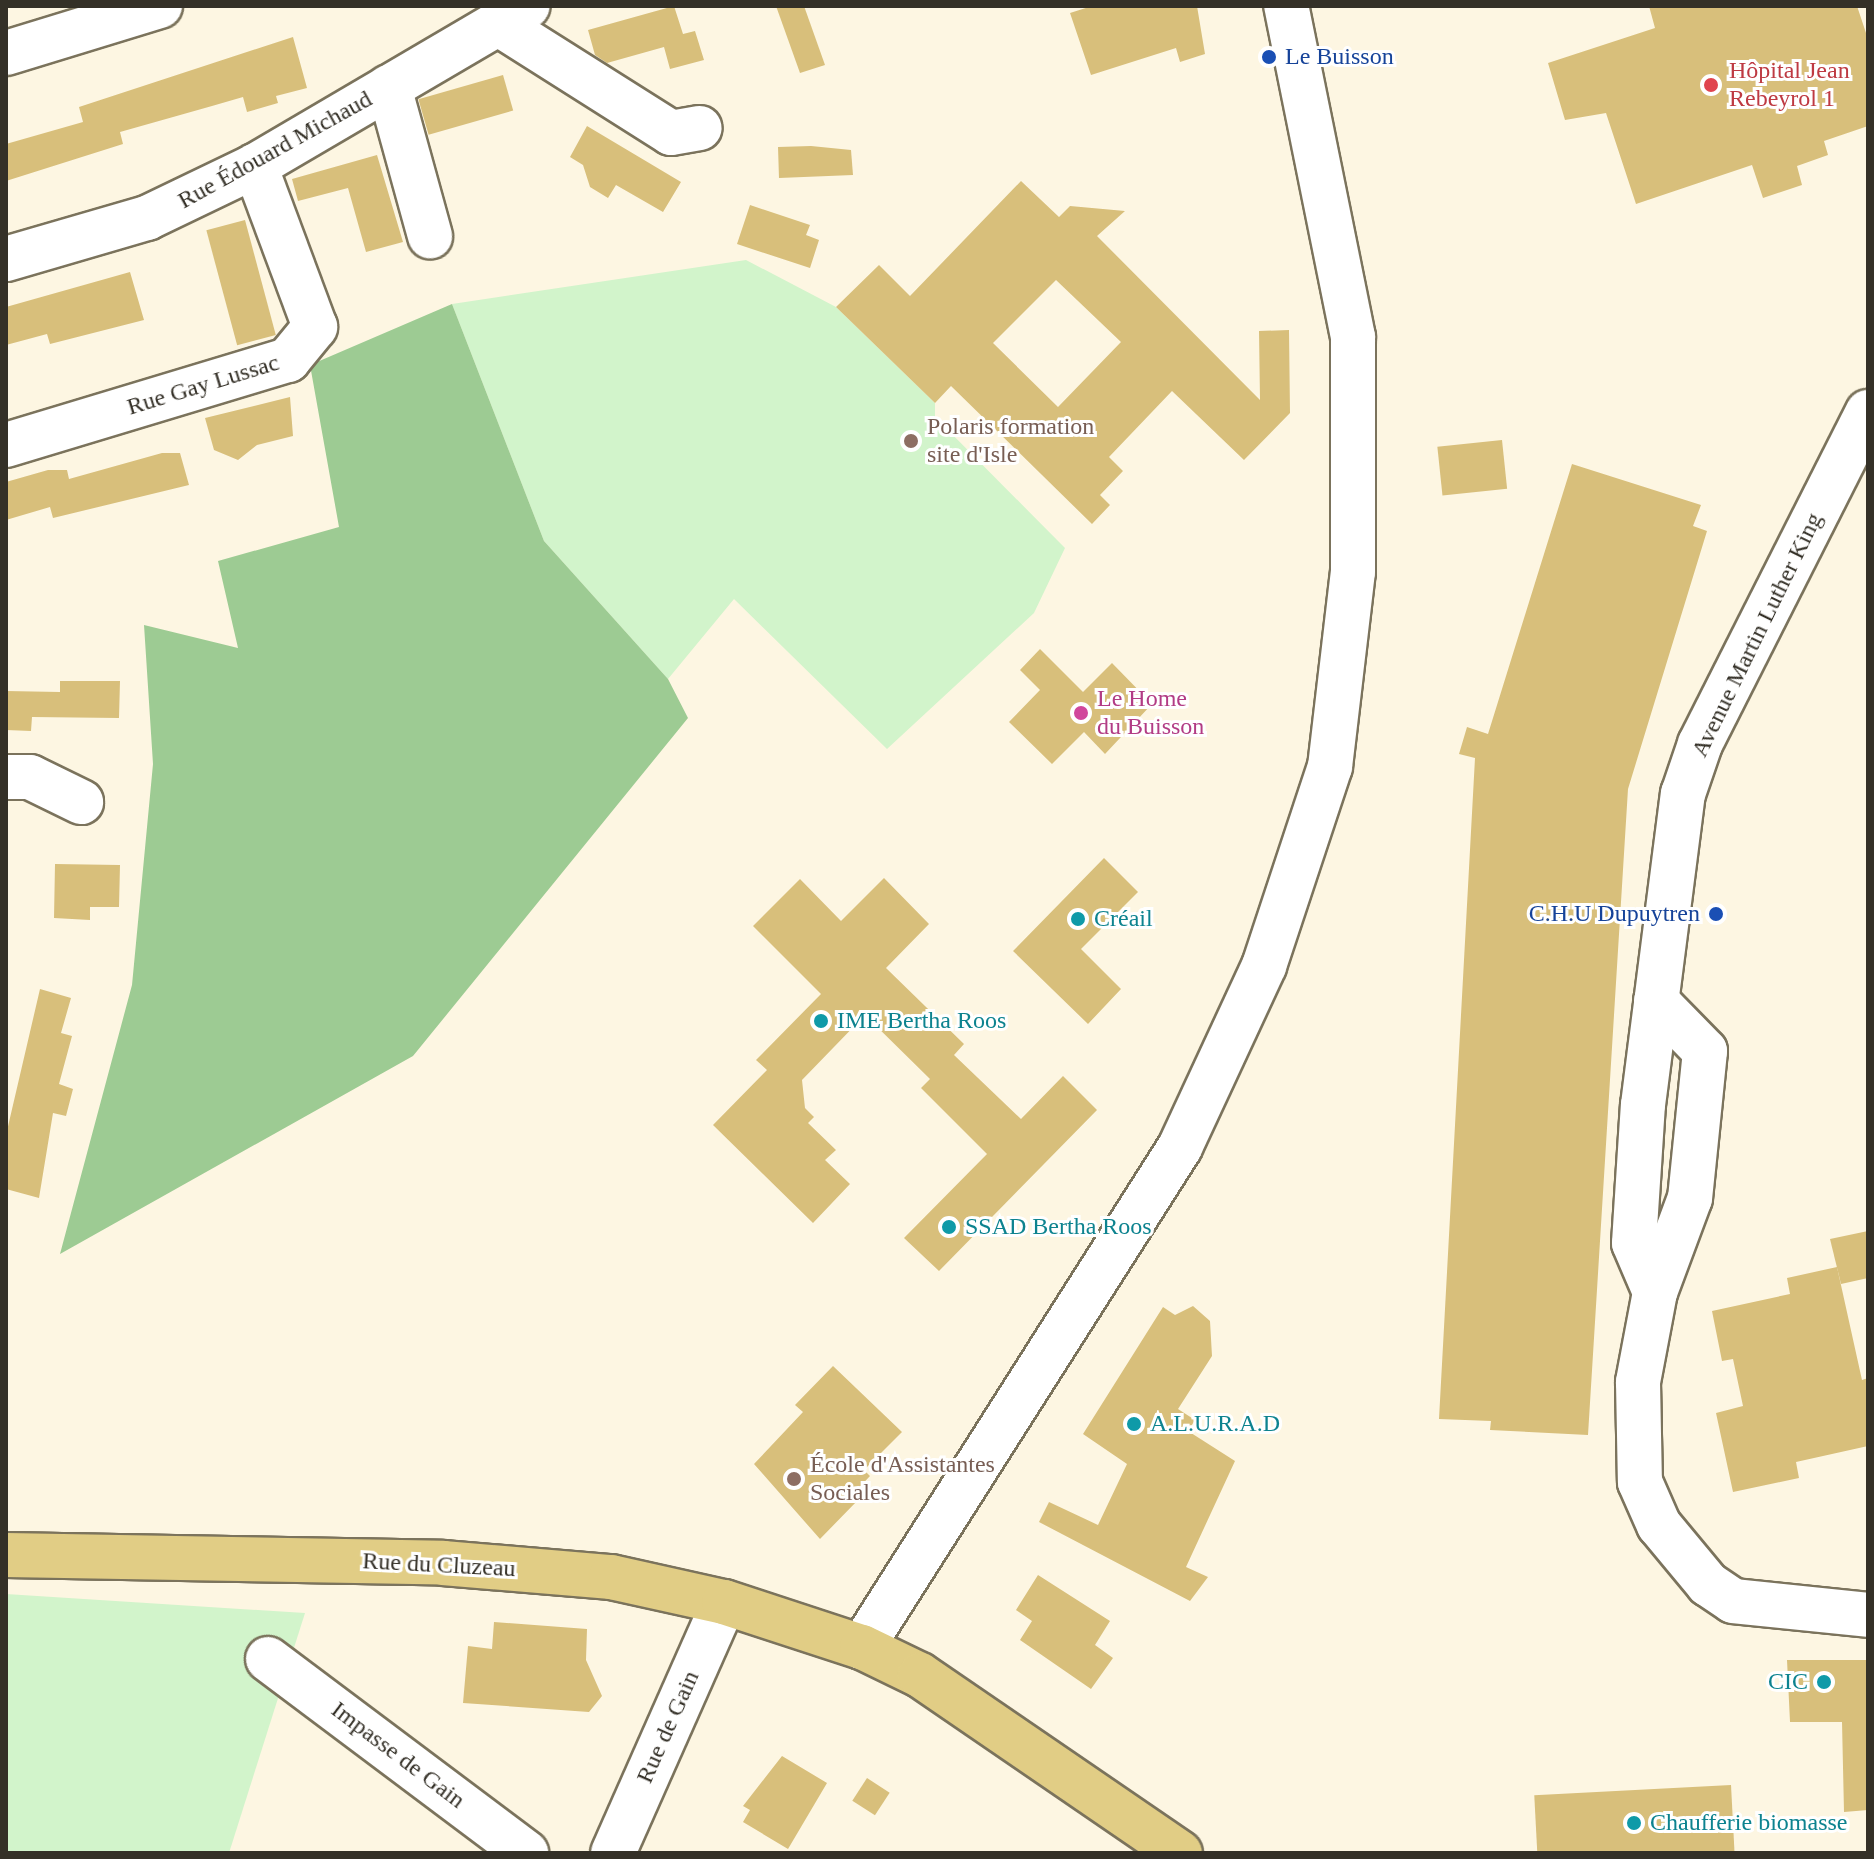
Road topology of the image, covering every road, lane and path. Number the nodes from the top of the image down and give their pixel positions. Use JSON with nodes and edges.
{"nodes":[{"id":1,"x":160,"y":6,"type":"edge"},
{"id":2,"x":1286,"y":6,"type":"edge"},
{"id":3,"x":515,"y":16,"type":"edge"},
{"id":4,"x":6,"y":53,"type":"edge"},
{"id":5,"x":389,"y":87,"type":"junction"},
{"id":6,"x":700,"y":128,"type":"dead end"},
{"id":7,"x":255,"y":166,"type":"junction"},
{"id":8,"x":430,"y":236,"type":"dead end"},
{"id":9,"x":6,"y":259,"type":"edge"},
{"id":10,"x":1868,"y":412,"type":"edge"},
{"id":11,"x":6,"y":445,"type":"edge"},
{"id":12,"x":6,"y":777,"type":"edge"},
{"id":13,"x":81,"y":802,"type":"dead end"},
{"id":14,"x":1656,"y":1001,"type":"junction"},
{"id":15,"x":1655,"y":1292,"type":"junction"},
{"id":16,"x":6,"y":1555,"type":"edge"},
{"id":17,"x":724,"y":1602,"type":"junction"},
{"id":18,"x":1868,"y":1615,"type":"edge"},
{"id":19,"x":862,"y":1647,"type":"junction"},
{"id":20,"x":268,"y":1659,"type":"dead end"},
{"id":21,"x":526,"y":1853,"type":"edge"},
{"id":22,"x":613,"y":1853,"type":"edge"},
{"id":23,"x":1180,"y":1853,"type":"edge"}],
"edges":[{"from":1,"to":4,"type":"street"},
{"from":2,"to":19,"type":"street"},
{"from":3,"to":5,"type":"street","name":"Rue Édouard Michaud"},
{"from":3,"to":6,"type":"street"},
{"from":5,"to":7,"type":"street","name":"Rue Édouard Michaud"},
{"from":5,"to":8,"type":"street"},
{"from":7,"to":9,"type":"street","name":"Rue Édouard Michaud"},
{"from":7,"to":11,"type":"street","name":"Rue Gay Lussac"},
{"from":10,"to":14,"type":"street","name":"Avenue Martin Luther King"},
{"from":12,"to":13,"type":"street"},
{"from":14,"to":15,"type":"street","name":"Avenue Martin Luther King"},
{"from":14,"to":15,"type":"street"},
{"from":15,"to":18,"type":"street"},
{"from":16,"to":17,"type":"main road","name":"Rue du Cluzeau"},
{"from":17,"to":19,"type":"main road","name":"Rue du Cluzeau"},
{"from":17,"to":22,"type":"street","name":"Rue de Gain"},
{"from":19,"to":23,"type":"main road","name":"Rue du Cluzeau"},
{"from":20,"to":21,"type":"street","name":"Impasse de Gain"}]}
